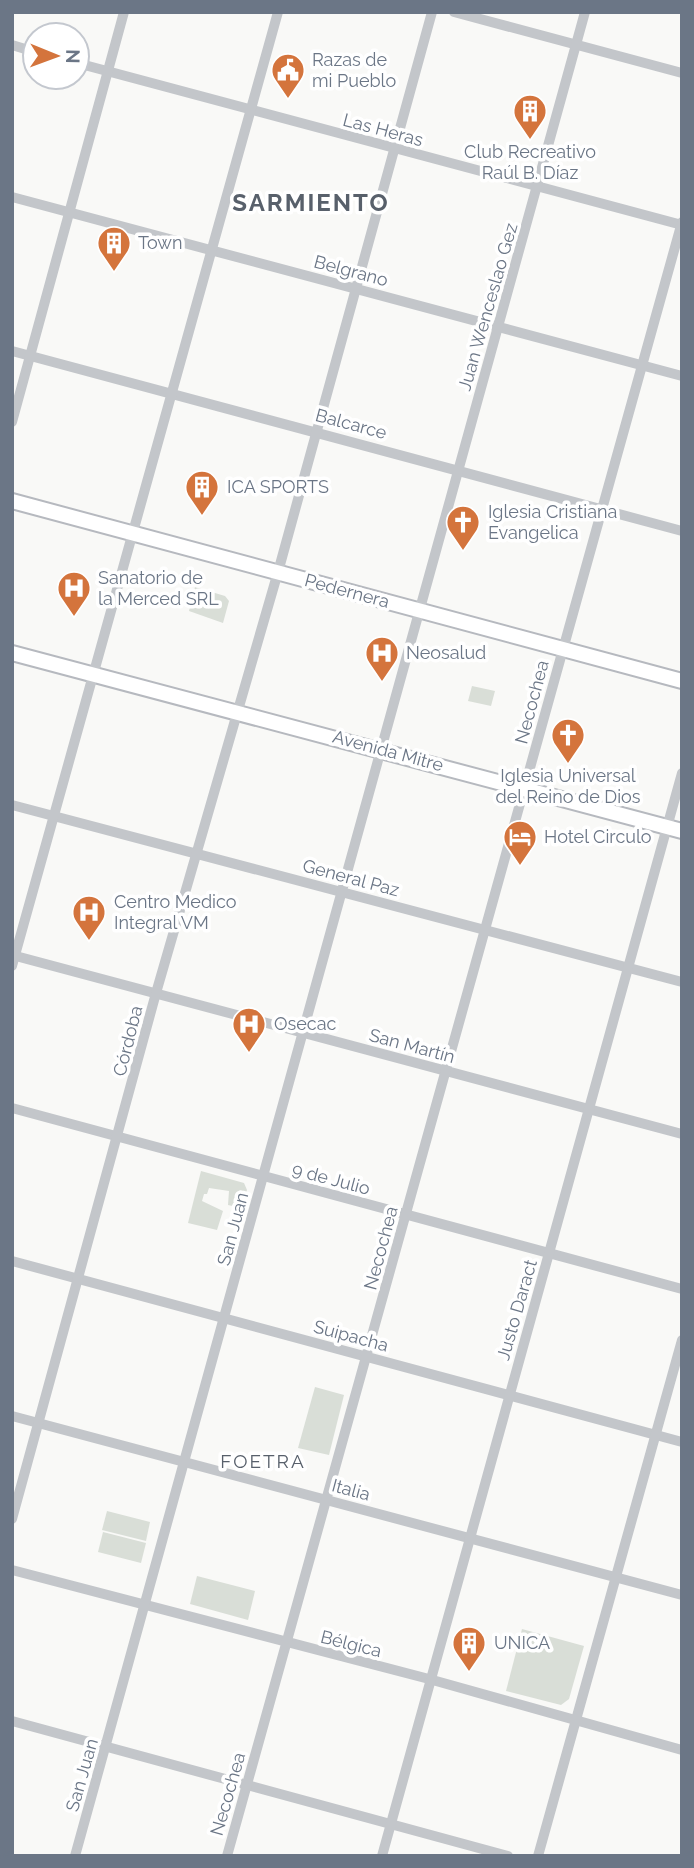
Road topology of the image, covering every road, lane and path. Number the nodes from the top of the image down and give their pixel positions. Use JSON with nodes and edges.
{"nodes":[{"id":1,"x":124,"y":12,"type":"edge"},
{"id":2,"x":278,"y":12,"type":"edge"},
{"id":3,"x":432,"y":12,"type":"edge"},
{"id":4,"x":454,"y":12,"type":"edge"},
{"id":5,"x":585,"y":12,"type":"edge"},
{"id":6,"x":576,"y":45,"type":"junction"},
{"id":7,"x":91,"y":67,"type":"edge"},
{"id":8,"x":109,"y":72,"type":"junction"},
{"id":9,"x":682,"y":73,"type":"edge"},
{"id":10,"x":250,"y":110,"type":"junction"},
{"id":11,"x":395,"y":150,"type":"junction"},
{"id":12,"x":539,"y":187,"type":"junction"},
{"id":13,"x":12,"y":197,"type":"edge"},
{"id":14,"x":69,"y":212,"type":"junction"},
{"id":15,"x":682,"y":224,"type":"edge"},
{"id":16,"x":211,"y":250,"type":"junction"},
{"id":17,"x":357,"y":288,"type":"junction"},
{"id":18,"x":499,"y":326,"type":"junction"},
{"id":19,"x":12,"y":351,"type":"edge"},
{"id":20,"x":29,"y":355,"type":"junction"},
{"id":21,"x":642,"y":366,"type":"junction"},
{"id":22,"x":682,"y":376,"type":"edge"},
{"id":23,"x":172,"y":394,"type":"junction"},
{"id":24,"x":12,"y":422,"type":"edge"},
{"id":25,"x":317,"y":432,"type":"junction"},
{"id":26,"x":459,"y":470,"type":"junction"},
{"id":27,"x":12,"y":501,"type":"edge"},
{"id":28,"x":602,"y":509,"type":"junction"},
{"id":29,"x":682,"y":531,"type":"edge"},
{"id":30,"x":134,"y":534,"type":"junction"},
{"id":31,"x":278,"y":572,"type":"junction"},
{"id":32,"x":420,"y":610,"type":"junction"},
{"id":33,"x":563,"y":649,"type":"junction"},
{"id":34,"x":12,"y":653,"type":"edge"},
{"id":35,"x":93,"y":674,"type":"junction"},
{"id":36,"x":682,"y":681,"type":"edge"},
{"id":37,"x":237,"y":711,"type":"junction"},
{"id":38,"x":383,"y":751,"type":"junction"},
{"id":39,"x":682,"y":773,"type":"edge"},
{"id":40,"x":525,"y":787,"type":"junction"},
{"id":41,"x":12,"y":805,"type":"edge"},
{"id":42,"x":54,"y":816,"type":"junction"},
{"id":43,"x":667,"y":826,"type":"junction"},
{"id":44,"x":682,"y":831,"type":"edge"},
{"id":45,"x":195,"y":853,"type":"junction"},
{"id":46,"x":342,"y":892,"type":"junction"},
{"id":47,"x":485,"y":930,"type":"junction"},
{"id":48,"x":13,"y":959,"type":"edge"},
{"id":49,"x":628,"y":968,"type":"junction"},
{"id":50,"x":682,"y":982,"type":"edge"},
{"id":51,"x":156,"y":993,"type":"junction"},
{"id":52,"x":302,"y":1032,"type":"junction"},
{"id":53,"x":446,"y":1071,"type":"junction"},
{"id":54,"x":12,"y":1108,"type":"edge"},
{"id":55,"x":589,"y":1110,"type":"junction"},
{"id":56,"x":682,"y":1134,"type":"edge"},
{"id":57,"x":119,"y":1137,"type":"junction"},
{"id":58,"x":263,"y":1177,"type":"junction"},
{"id":59,"x":406,"y":1216,"type":"junction"},
{"id":60,"x":550,"y":1254,"type":"junction"},
{"id":61,"x":12,"y":1261,"type":"edge"},
{"id":62,"x":79,"y":1279,"type":"junction"},
{"id":63,"x":682,"y":1289,"type":"edge"},
{"id":64,"x":226,"y":1318,"type":"junction"},
{"id":65,"x":682,"y":1340,"type":"edge"},
{"id":66,"x":367,"y":1356,"type":"junction"},
{"id":67,"x":509,"y":1396,"type":"junction"},
{"id":68,"x":12,"y":1416,"type":"edge"},
{"id":69,"x":39,"y":1423,"type":"junction"},
{"id":70,"x":655,"y":1435,"type":"junction"},
{"id":71,"x":682,"y":1442,"type":"edge"},
{"id":72,"x":185,"y":1462,"type":"junction"},
{"id":73,"x":328,"y":1500,"type":"junction"},
{"id":74,"x":12,"y":1519,"type":"edge"},
{"id":75,"x":470,"y":1538,"type":"junction"},
{"id":76,"x":12,"y":1570,"type":"edge"},
{"id":77,"x":617,"y":1577,"type":"junction"},
{"id":78,"x":682,"y":1595,"type":"edge"},
{"id":79,"x":145,"y":1606,"type":"junction"},
{"id":80,"x":286,"y":1644,"type":"junction"},
{"id":81,"x":429,"y":1679,"type":"junction"},
{"id":82,"x":577,"y":1719,"type":"junction"},
{"id":83,"x":12,"y":1721,"type":"edge"},
{"id":84,"x":106,"y":1746,"type":"junction"},
{"id":85,"x":682,"y":1750,"type":"edge"},
{"id":86,"x":248,"y":1784,"type":"junction"},
{"id":87,"x":391,"y":1825,"type":"junction"},
{"id":88,"x":75,"y":1856,"type":"edge"},
{"id":89,"x":227,"y":1856,"type":"edge"},
{"id":90,"x":382,"y":1856,"type":"edge"},
{"id":91,"x":508,"y":1856,"type":"edge"},
{"id":92,"x":538,"y":1856,"type":"edge"}],
"edges":[{"from":1,"to":8,"type":"street"},
{"from":2,"to":10,"type":"street"},
{"from":3,"to":11,"type":"street","name":"Córdoba"},
{"from":4,"to":6,"type":"street"},
{"from":5,"to":6,"type":"street","name":"Juan Wenceslao Gez"},
{"from":6,"to":9,"type":"street"},
{"from":6,"to":12,"type":"street","name":"Juan Wenceslao Gez"},
{"from":7,"to":8,"type":"street","name":"Las Heras"},
{"from":8,"to":10,"type":"street","name":"Las Heras"},
{"from":8,"to":14,"type":"street"},
{"from":10,"to":11,"type":"street","name":"Las Heras"},
{"from":10,"to":16,"type":"street"},
{"from":11,"to":12,"type":"street","name":"Las Heras"},
{"from":11,"to":17,"type":"street","name":"Córdoba"},
{"from":12,"to":15,"type":"street","name":"Las Heras"},
{"from":12,"to":18,"type":"street","name":"Juan Wenceslao Gez"},
{"from":13,"to":14,"type":"street","name":"Belgrano"},
{"from":14,"to":16,"type":"street","name":"Belgrano"},
{"from":14,"to":20,"type":"street"},
{"from":15,"to":21,"type":"street","name":"Necochea"},
{"from":16,"to":17,"type":"street","name":"Belgrano"},
{"from":16,"to":23,"type":"street"},
{"from":17,"to":18,"type":"street","name":"Belgrano"},
{"from":17,"to":25,"type":"street","name":"Córdoba"},
{"from":18,"to":21,"type":"street","name":"Belgrano"},
{"from":18,"to":26,"type":"street","name":"Juan Wenceslao Gez"},
{"from":19,"to":20,"type":"street","name":"Balcarce"},
{"from":20,"to":23,"type":"street","name":"Balcarce"},
{"from":20,"to":24,"type":"street"},
{"from":21,"to":22,"type":"street","name":"Belgrano"},
{"from":21,"to":28,"type":"street","name":"Necochea"},
{"from":23,"to":25,"type":"street","name":"Balcarce"},
{"from":23,"to":30,"type":"street"},
{"from":25,"to":26,"type":"street","name":"Balcarce"},
{"from":25,"to":31,"type":"street","name":"Córdoba"},
{"from":26,"to":28,"type":"street","name":"Balcarce"},
{"from":26,"to":32,"type":"street","name":"Juan Wenceslao Gez"},
{"from":27,"to":30,"type":"street","name":"Pedernera"},
{"from":28,"to":29,"type":"street","name":"Balcarce"},
{"from":28,"to":33,"type":"street","name":"Necochea"},
{"from":30,"to":31,"type":"street","name":"Pedernera"},
{"from":30,"to":35,"type":"street"},
{"from":31,"to":32,"type":"street","name":"Pedernera"},
{"from":31,"to":37,"type":"street","name":"Córdoba"},
{"from":32,"to":33,"type":"street","name":"Pedernera"},
{"from":32,"to":38,"type":"street","name":"San Juan"},
{"from":33,"to":36,"type":"street","name":"Pedernera"},
{"from":33,"to":40,"type":"street","name":"Necochea"},
{"from":34,"to":35,"type":"street","name":"Avenida Mitre"},
{"from":35,"to":37,"type":"street","name":"Avenida Mitre"},
{"from":35,"to":42,"type":"street"},
{"from":37,"to":38,"type":"street","name":"Avenida Mitre"},
{"from":37,"to":45,"type":"street","name":"Córdoba"},
{"from":38,"to":40,"type":"street","name":"Avenida Mitre"},
{"from":38,"to":46,"type":"street","name":"San Juan"},
{"from":39,"to":43,"type":"street","name":"Justo Daract"},
{"from":40,"to":43,"type":"street","name":"Avenida Mitre"},
{"from":40,"to":47,"type":"street","name":"Necochea"},
{"from":41,"to":42,"type":"street","name":"General Paz"},
{"from":42,"to":45,"type":"street","name":"General Paz"},
{"from":42,"to":48,"type":"street"},
{"from":43,"to":44,"type":"street","name":"Avenida Mitre"},
{"from":43,"to":49,"type":"street","name":"Justo Daract"},
{"from":45,"to":46,"type":"street","name":"General Paz"},
{"from":45,"to":51,"type":"street","name":"Córdoba"},
{"from":46,"to":47,"type":"street","name":"General Paz"},
{"from":46,"to":52,"type":"street","name":"San Juan"},
{"from":47,"to":49,"type":"street","name":"General Paz"},
{"from":47,"to":53,"type":"street","name":"Necochea"},
{"from":48,"to":51,"type":"street","name":"San Martín"},
{"from":49,"to":50,"type":"street","name":"General Paz"},
{"from":49,"to":55,"type":"street","name":"Justo Daract"},
{"from":51,"to":52,"type":"street","name":"San Martín"},
{"from":51,"to":57,"type":"street","name":"Córdoba"},
{"from":52,"to":53,"type":"street","name":"San Martín"},
{"from":52,"to":58,"type":"street","name":"San Juan"},
{"from":53,"to":55,"type":"street","name":"San Martín"},
{"from":53,"to":59,"type":"street","name":"Necochea"},
{"from":54,"to":57,"type":"street","name":"9 de Julio"},
{"from":55,"to":56,"type":"street","name":"San Martín"},
{"from":55,"to":60,"type":"street","name":"Justo Daract"},
{"from":57,"to":58,"type":"street","name":"9 de Julio"},
{"from":57,"to":62,"type":"street","name":"Córdoba"},
{"from":58,"to":59,"type":"street","name":"9 de Julio"},
{"from":58,"to":64,"type":"street","name":"San Juan"},
{"from":59,"to":60,"type":"street","name":"9 de Julio"},
{"from":59,"to":66,"type":"street","name":"Necochea"},
{"from":60,"to":63,"type":"street","name":"9 de Julio"},
{"from":60,"to":67,"type":"street","name":"Justo Daract"},
{"from":61,"to":62,"type":"street","name":"Suipacha"},
{"from":62,"to":64,"type":"street","name":"Suipacha"},
{"from":62,"to":69,"type":"street","name":"Córdoba"},
{"from":64,"to":66,"type":"street","name":"Suipacha"},
{"from":64,"to":72,"type":"street","name":"San Juan"},
{"from":65,"to":70,"type":"street"},
{"from":66,"to":67,"type":"street","name":"Suipacha"},
{"from":66,"to":73,"type":"street","name":"Necochea"},
{"from":67,"to":70,"type":"street","name":"Suipacha"},
{"from":67,"to":75,"type":"street","name":"Justo Daract"},
{"from":68,"to":69,"type":"street","name":"Italia"},
{"from":69,"to":72,"type":"street","name":"Italia"},
{"from":69,"to":74,"type":"street","name":"Córdoba"},
{"from":70,"to":71,"type":"street","name":"Suipacha"},
{"from":70,"to":77,"type":"street"},
{"from":72,"to":73,"type":"street","name":"Italia"},
{"from":72,"to":79,"type":"street","name":"San Juan"},
{"from":73,"to":75,"type":"street","name":"Italia"},
{"from":73,"to":80,"type":"street","name":"Necochea"},
{"from":75,"to":77,"type":"street","name":"Italia"},
{"from":75,"to":81,"type":"street","name":"Justo Daract"},
{"from":76,"to":79,"type":"street","name":"Bélgica"},
{"from":77,"to":78,"type":"street","name":"Italia"},
{"from":77,"to":82,"type":"street"},
{"from":79,"to":80,"type":"street","name":"Bélgica"},
{"from":79,"to":84,"type":"street","name":"San Juan"},
{"from":80,"to":81,"type":"street","name":"Bélgica"},
{"from":80,"to":86,"type":"street","name":"Necochea"},
{"from":81,"to":82,"type":"street","name":"Bélgica"},
{"from":81,"to":87,"type":"street","name":"Justo Daract"},
{"from":82,"to":85,"type":"street","name":"Bélgica"},
{"from":82,"to":92,"type":"street"},
{"from":83,"to":84,"type":"street"},
{"from":84,"to":86,"type":"street"},
{"from":84,"to":88,"type":"street","name":"San Juan"},
{"from":86,"to":87,"type":"street"},
{"from":86,"to":89,"type":"street","name":"Necochea"},
{"from":87,"to":90,"type":"street","name":"Justo Daract"},
{"from":87,"to":91,"type":"street"}]}
